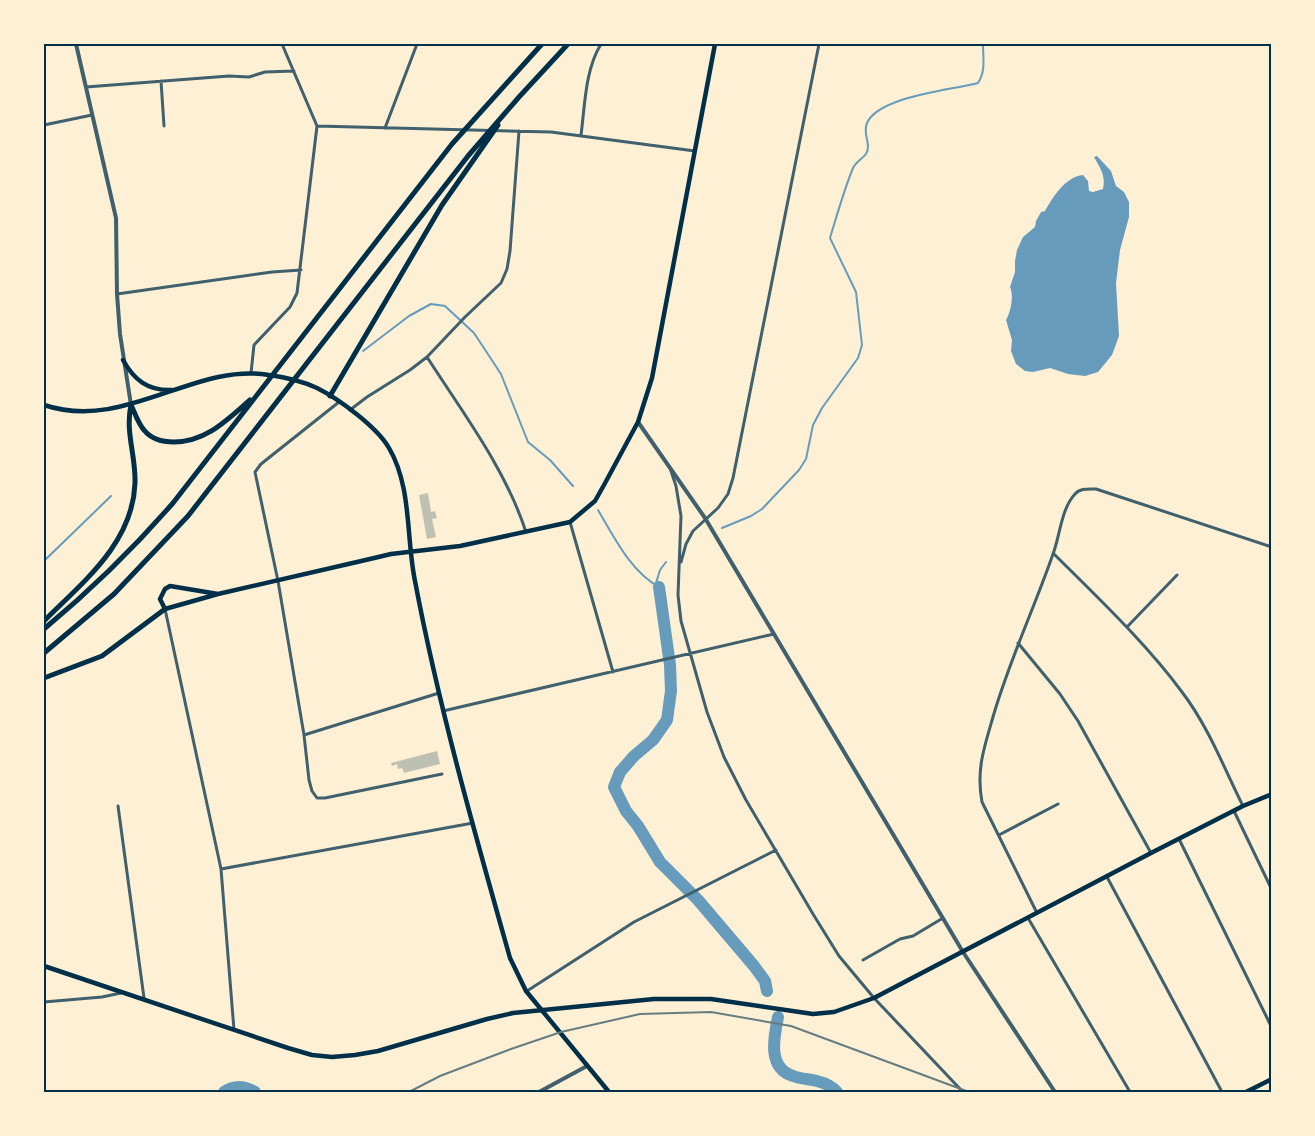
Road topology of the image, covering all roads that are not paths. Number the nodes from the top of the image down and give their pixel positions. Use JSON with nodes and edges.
{"nodes":[{"id":1,"x":76,"y":44,"type":"edge"},
{"id":2,"x":282,"y":44,"type":"edge"},
{"id":3,"x":417,"y":44,"type":"edge"},
{"id":4,"x":542,"y":44,"type":"edge"},
{"id":5,"x":568,"y":44,"type":"edge"},
{"id":6,"x":601,"y":44,"type":"edge"},
{"id":7,"x":715,"y":44,"type":"edge"},
{"id":8,"x":819,"y":44,"type":"edge"},
{"id":9,"x":294,"y":71,"type":"junction"},
{"id":10,"x":161,"y":81,"type":"junction"},
{"id":11,"x":86,"y":87,"type":"junction"},
{"id":12,"x":519,"y":97,"type":"junction"},
{"id":13,"x":92,"y":115,"type":"junction"},
{"id":14,"x":44,"y":125,"type":"edge"},
{"id":15,"x":164,"y":126,"type":"dead end"},
{"id":16,"x":317,"y":126,"type":"junction"},
{"id":17,"x":385,"y":128,"type":"junction"},
{"id":18,"x":517,"y":131,"type":"junction"},
{"id":19,"x":581,"y":135,"type":"junction"},
{"id":20,"x":695,"y":151,"type":"junction"},
{"id":21,"x":301,"y":270,"type":"junction"},
{"id":22,"x":117,"y":294,"type":"junction"},
{"id":23,"x":427,"y":357,"type":"junction"},
{"id":24,"x":123,"y":360,"type":"junction"},
{"id":25,"x":251,"y":373,"type":"junction"},
{"id":26,"x":180,"y":389,"type":"junction"},
{"id":27,"x":259,"y":393,"type":"junction"},
{"id":28,"x":330,"y":396,"type":"junction"},
{"id":29,"x":339,"y":402,"type":"junction"},
{"id":30,"x":44,"y":405,"type":"edge"},
{"id":31,"x":131,"y":405,"type":"junction"},
{"id":32,"x":350,"y":411,"type":"junction"},
{"id":33,"x":638,"y":422,"type":"junction"},
{"id":34,"x":670,"y":469,"type":"junction"},
{"id":35,"x":705,"y":518,"type":"junction"},
{"id":36,"x":570,"y":522,"type":"junction"},
{"id":37,"x":526,"y":532,"type":"junction"},
{"id":38,"x":1272,"y":547,"type":"edge"},
{"id":39,"x":410,"y":553,"type":"junction"},
{"id":40,"x":1053,"y":554,"type":"junction"},
{"id":41,"x":679,"y":569,"type":"junction"},
{"id":42,"x":1177,"y":575,"type":"dead end"},
{"id":43,"x":278,"y":581,"type":"junction"},
{"id":44,"x":218,"y":594,"type":"junction"},
{"id":45,"x":165,"y":609,"type":"junction"},
{"id":46,"x":44,"y":621,"type":"edge"},
{"id":47,"x":1127,"y":627,"type":"junction"},
{"id":48,"x":44,"y":628,"type":"edge"},
{"id":49,"x":774,"y":634,"type":"junction"},
{"id":50,"x":1018,"y":642,"type":"junction"},
{"id":51,"x":44,"y":653,"type":"edge"},
{"id":52,"x":690,"y":653,"type":"junction"},
{"id":53,"x":613,"y":672,"type":"junction"},
{"id":54,"x":44,"y":678,"type":"edge"},
{"id":55,"x":439,"y":693,"type":"junction"},
{"id":56,"x":444,"y":711,"type":"junction"},
{"id":57,"x":304,"y":735,"type":"junction"},
{"id":58,"x":442,"y":774,"type":"dead end"},
{"id":59,"x":1272,"y":794,"type":"edge"},
{"id":60,"x":1058,"y":804,"type":"dead end"},
{"id":61,"x":118,"y":806,"type":"dead end"},
{"id":62,"x":1244,"y":806,"type":"junction"},
{"id":63,"x":1234,"y":811,"type":"junction"},
{"id":64,"x":473,"y":824,"type":"junction"},
{"id":65,"x":999,"y":835,"type":"junction"},
{"id":66,"x":1179,"y":839,"type":"junction"},
{"id":67,"x":776,"y":850,"type":"junction"},
{"id":68,"x":1151,"y":853,"type":"junction"},
{"id":69,"x":220,"y":869,"type":"junction"},
{"id":70,"x":1107,"y":877,"type":"junction"},
{"id":71,"x":1272,"y":890,"type":"edge"},
{"id":72,"x":1037,"y":913,"type":"junction"},
{"id":73,"x":1028,"y":917,"type":"junction"},
{"id":74,"x":943,"y":918,"type":"junction"},
{"id":75,"x":963,"y":952,"type":"junction"},
{"id":76,"x":863,"y":960,"type":"dead end"},
{"id":77,"x":44,"y":966,"type":"edge"},
{"id":78,"x":526,"y":991,"type":"junction"},
{"id":79,"x":122,"y":993,"type":"junction"},
{"id":80,"x":874,"y":998,"type":"junction"},
{"id":81,"x":144,"y":1000,"type":"junction"},
{"id":82,"x":44,"y":1002,"type":"edge"},
{"id":83,"x":542,"y":1010,"type":"junction"},
{"id":84,"x":1272,"y":1028,"type":"edge"},
{"id":85,"x":234,"y":1030,"type":"junction"},
{"id":86,"x":587,"y":1066,"type":"junction"},
{"id":87,"x":1272,"y":1079,"type":"edge"},
{"id":88,"x":538,"y":1092,"type":"edge"},
{"id":89,"x":609,"y":1092,"type":"edge"},
{"id":90,"x":963,"y":1092,"type":"edge"},
{"id":91,"x":1055,"y":1092,"type":"edge"},
{"id":92,"x":1130,"y":1092,"type":"edge"},
{"id":93,"x":1222,"y":1092,"type":"edge"},
{"id":94,"x":1246,"y":1092,"type":"edge"}],
"edges":[{"from":1,"to":11,"type":"street"},
{"from":2,"to":9,"type":"street"},
{"from":3,"to":17,"type":"street"},
{"from":4,"to":27,"type":"highway"},
{"from":5,"to":12,"type":"highway"},
{"from":6,"to":19,"type":"street"},
{"from":7,"to":20,"type":"main road"},
{"from":8,"to":35,"type":"street"},
{"from":9,"to":10,"type":"street"},
{"from":9,"to":16,"type":"street"},
{"from":10,"to":11,"type":"street"},
{"from":10,"to":15,"type":"street"},
{"from":11,"to":13,"type":"street"},
{"from":12,"to":28,"type":"highway"},
{"from":12,"to":51,"type":"highway"},
{"from":13,"to":14,"type":"street"},
{"from":13,"to":22,"type":"street"},
{"from":16,"to":17,"type":"street"},
{"from":16,"to":21,"type":"street"},
{"from":17,"to":18,"type":"street"},
{"from":18,"to":19,"type":"street"},
{"from":18,"to":23,"type":"street"},
{"from":19,"to":20,"type":"street"},
{"from":20,"to":33,"type":"main road"},
{"from":21,"to":22,"type":"street"},
{"from":21,"to":25,"type":"street"},
{"from":22,"to":24,"type":"street"},
{"from":23,"to":32,"type":"street"},
{"from":23,"to":37,"type":"street"},
{"from":24,"to":26,"type":"main road"},
{"from":24,"to":31,"type":"street"},
{"from":25,"to":26,"type":"main road"},
{"from":25,"to":28,"type":"main road"},
{"from":26,"to":31,"type":"main road"},
{"from":27,"to":31,"type":"highway"},
{"from":27,"to":48,"type":"highway"},
{"from":28,"to":29,"type":"main road"},
{"from":29,"to":32,"type":"main road"},
{"from":29,"to":43,"type":"street"},
{"from":30,"to":31,"type":"main road"},
{"from":31,"to":46,"type":"highway"},
{"from":32,"to":39,"type":"main road"},
{"from":33,"to":34,"type":"street"},
{"from":33,"to":36,"type":"main road"},
{"from":34,"to":35,"type":"street"},
{"from":34,"to":41,"type":"street"},
{"from":35,"to":41,"type":"street"},
{"from":35,"to":49,"type":"street"},
{"from":36,"to":37,"type":"main road"},
{"from":36,"to":53,"type":"street"},
{"from":37,"to":39,"type":"main road"},
{"from":38,"to":40,"type":"street"},
{"from":39,"to":43,"type":"main road"},
{"from":39,"to":55,"type":"main road"},
{"from":40,"to":47,"type":"street"},
{"from":40,"to":50,"type":"street"},
{"from":41,"to":52,"type":"street"},
{"from":42,"to":47,"type":"street"},
{"from":43,"to":44,"type":"main road"},
{"from":43,"to":57,"type":"street"},
{"from":44,"to":45,"type":"main road"},
{"from":44,"to":45,"type":"main road"},
{"from":45,"to":54,"type":"highway"},
{"from":45,"to":69,"type":"street"},
{"from":47,"to":62,"type":"street"},
{"from":49,"to":52,"type":"street"},
{"from":49,"to":74,"type":"street"},
{"from":50,"to":65,"type":"street"},
{"from":50,"to":68,"type":"street"},
{"from":52,"to":53,"type":"street"},
{"from":52,"to":67,"type":"street"},
{"from":53,"to":56,"type":"street"},
{"from":55,"to":56,"type":"main road"},
{"from":55,"to":57,"type":"street"},
{"from":56,"to":64,"type":"main road"},
{"from":57,"to":58,"type":"street"},
{"from":59,"to":62,"type":"main road"},
{"from":60,"to":65,"type":"street"},
{"from":61,"to":81,"type":"street"},
{"from":62,"to":63,"type":"main road"},
{"from":63,"to":66,"type":"main road"},
{"from":63,"to":71,"type":"street"},
{"from":64,"to":69,"type":"street"},
{"from":64,"to":78,"type":"main road"},
{"from":65,"to":72,"type":"street"},
{"from":66,"to":68,"type":"main road"},
{"from":66,"to":84,"type":"street"},
{"from":67,"to":78,"type":"street"},
{"from":67,"to":80,"type":"street"},
{"from":68,"to":70,"type":"main road"},
{"from":69,"to":85,"type":"street"},
{"from":70,"to":72,"type":"main road"},
{"from":70,"to":93,"type":"street"},
{"from":72,"to":73,"type":"main road"},
{"from":73,"to":75,"type":"main road"},
{"from":73,"to":92,"type":"street"},
{"from":74,"to":75,"type":"street"},
{"from":74,"to":76,"type":"street"},
{"from":75,"to":80,"type":"main road"},
{"from":75,"to":91,"type":"street"},
{"from":77,"to":79,"type":"main road"},
{"from":78,"to":83,"type":"main road"},
{"from":79,"to":81,"type":"main road"},
{"from":79,"to":82,"type":"street"},
{"from":80,"to":83,"type":"main road"},
{"from":80,"to":90,"type":"street"},
{"from":81,"to":85,"type":"main road"},
{"from":83,"to":85,"type":"main road"},
{"from":83,"to":86,"type":"main road"},
{"from":86,"to":88,"type":"street"},
{"from":86,"to":89,"type":"main road"},
{"from":87,"to":94,"type":"main road"}]}
